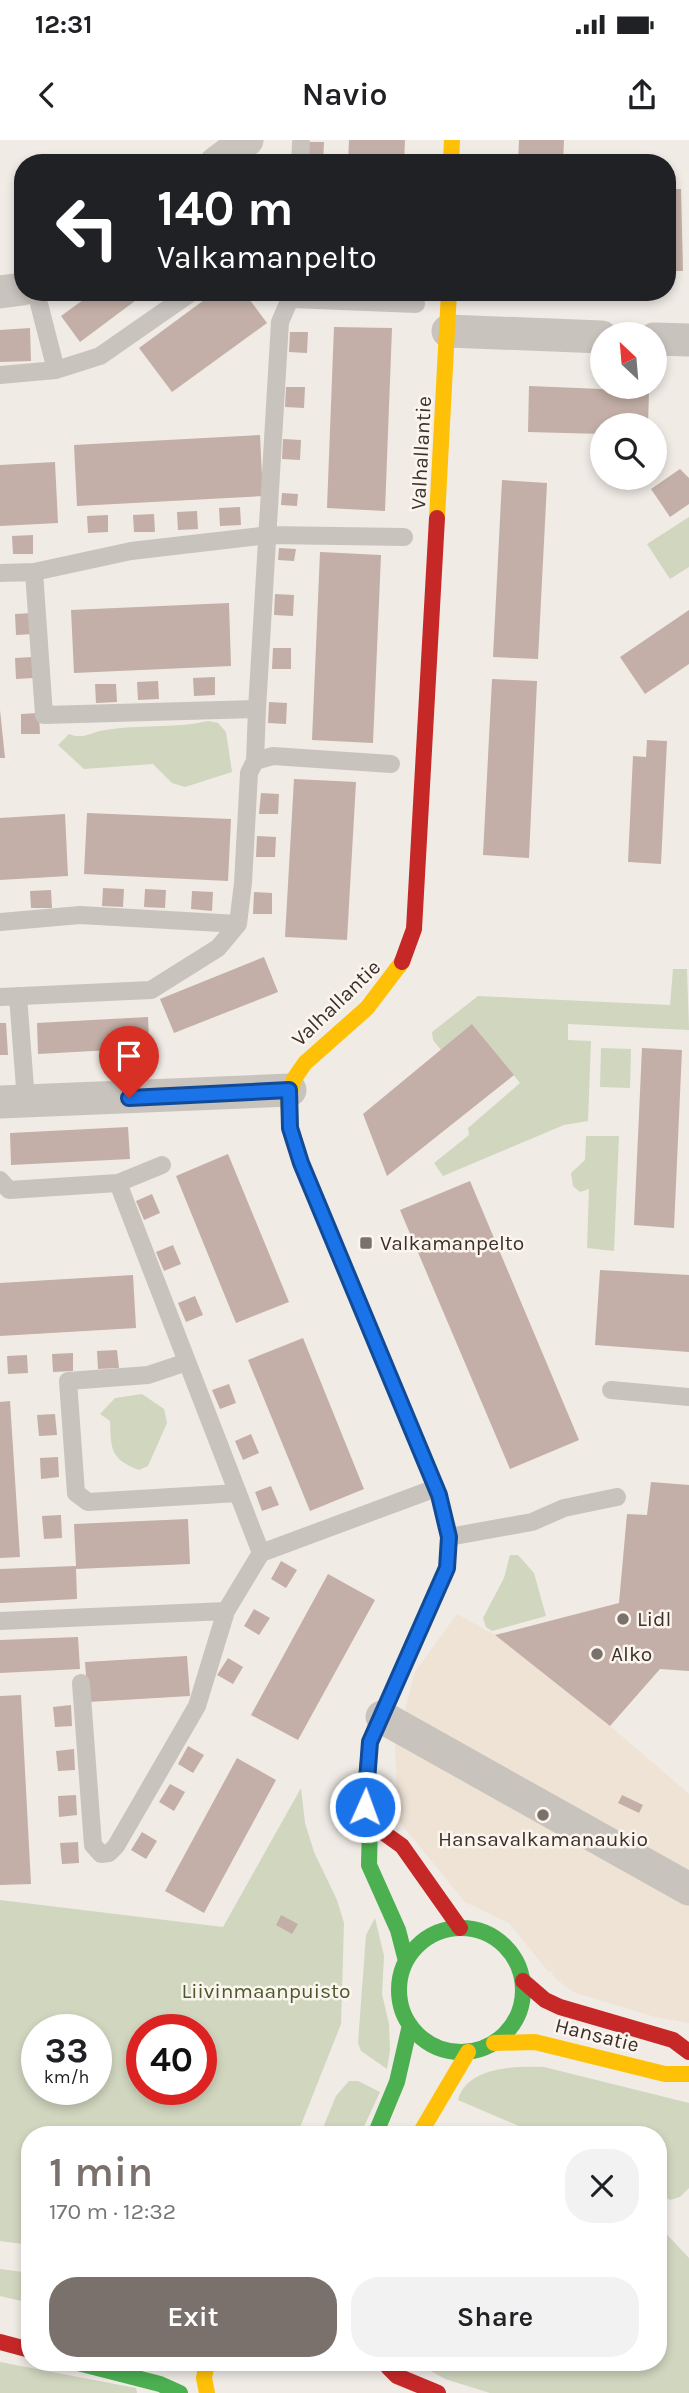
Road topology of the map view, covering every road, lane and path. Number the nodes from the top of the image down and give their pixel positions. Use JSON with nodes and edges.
{"nodes":[{"id":1,"x":247,"y":140,"type":"edge"},
{"id":2,"x":301,"y":143,"type":"dead end"},
{"id":3,"x":228,"y":154,"type":"edge"},
{"id":4,"x":300,"y":154,"type":"edge"},
{"id":5,"x":38,"y":301,"type":"edge"},
{"id":6,"x":179,"y":301,"type":"edge"},
{"id":7,"x":291,"y":301,"type":"edge"},
{"id":8,"x":370,"y":301,"type":"edge"},
{"id":9,"x":449,"y":301,"type":"edge"},
{"id":10,"x":416,"y":304,"type":"dead end"},
{"id":11,"x":448,"y":331,"type":"junction"},
{"id":12,"x":590,"y":337,"type":"edge"},
{"id":13,"x":667,"y":339,"type":"edge"},
{"id":14,"x":689,"y":340,"type":"edge"},
{"id":15,"x":56,"y":370,"type":"junction"},
{"id":16,"x":0,"y":375,"type":"edge"},
{"id":17,"x":269,"y":535,"type":"junction"},
{"id":18,"x":404,"y":537,"type":"dead end"},
{"id":19,"x":34,"y":572,"type":"junction"},
{"id":20,"x":0,"y":573,"type":"edge"},
{"id":21,"x":257,"y":709,"type":"junction"},
{"id":22,"x":255,"y":761,"type":"junction"},
{"id":23,"x":391,"y":764,"type":"dead end"},
{"id":24,"x":0,"y":922,"type":"edge"},
{"id":25,"x":237,"y":924,"type":"junction"},
{"id":26,"x":9,"y":997,"type":"edge"},
{"id":27,"x":289,"y":1090,"type":"junction"},
{"id":28,"x":13,"y":1102,"type":"edge"},
{"id":29,"x":162,"y":1165,"type":"dead end"},
{"id":30,"x":0,"y":1180,"type":"edge"},
{"id":31,"x":118,"y":1183,"type":"junction"},
{"id":32,"x":187,"y":1362,"type":"junction"},
{"id":33,"x":611,"y":1390,"type":"dead end"},
{"id":34,"x":689,"y":1397,"type":"edge"},
{"id":35,"x":436,"y":1488,"type":"junction"},
{"id":36,"x":238,"y":1493,"type":"junction"},
{"id":37,"x":617,"y":1497,"type":"dead end"},
{"id":38,"x":449,"y":1537,"type":"junction"},
{"id":39,"x":261,"y":1553,"type":"junction"},
{"id":40,"x":226,"y":1611,"type":"junction"},
{"id":41,"x":0,"y":1621,"type":"edge"},
{"id":42,"x":81,"y":1683,"type":"dead end"},
{"id":43,"x":382,"y":1717,"type":"junction"},
{"id":44,"x":370,"y":1823,"type":"junction"},
{"id":45,"x":689,"y":1889,"type":"edge"},
{"id":46,"x":460,"y":1928,"type":"junction"},
{"id":47,"x":406,"y":1961,"type":"junction"},
{"id":48,"x":523,"y":1981,"type":"junction"},
{"id":49,"x":410,"y":2025,"type":"junction"},
{"id":50,"x":494,"y":2043,"type":"junction"},
{"id":51,"x":468,"y":2052,"type":"junction"},
{"id":52,"x":689,"y":2052,"type":"edge"},
{"id":53,"x":689,"y":2074,"type":"edge"},
{"id":54,"x":379,"y":2126,"type":"edge"},
{"id":55,"x":424,"y":2126,"type":"edge"},
{"id":56,"x":0,"y":2331,"type":"edge"},
{"id":57,"x":21,"y":2332,"type":"edge"},
{"id":58,"x":0,"y":2342,"type":"edge"},
{"id":59,"x":21,"y":2348,"type":"edge"},
{"id":60,"x":109,"y":2371,"type":"edge"},
{"id":61,"x":205,"y":2371,"type":"edge"},
{"id":62,"x":387,"y":2371,"type":"edge"},
{"id":63,"x":392,"y":2371,"type":"edge"},
{"id":64,"x":180,"y":2393,"type":"edge"},
{"id":65,"x":206,"y":2393,"type":"edge"},
{"id":66,"x":388,"y":2393,"type":"edge"},
{"id":67,"x":438,"y":2393,"type":"edge"}],
"edges":[{"from":1,"to":3,"type":"street"},
{"from":2,"to":4,"type":"lane"},
{"from":5,"to":15,"type":"lane"},
{"from":6,"to":15,"type":"lane"},
{"from":7,"to":17,"type":"lane"},
{"from":8,"to":10,"type":"lane"},
{"from":9,"to":11,"type":"street","name":"Valhallantie"},
{"from":11,"to":12,"type":"street"},
{"from":11,"to":27,"type":"street","name":"Valhallantie"},
{"from":13,"to":14,"type":"street"},
{"from":15,"to":16,"type":"lane"},
{"from":17,"to":18,"type":"lane"},
{"from":17,"to":19,"type":"lane"},
{"from":17,"to":21,"type":"lane"},
{"from":19,"to":20,"type":"lane"},
{"from":19,"to":21,"type":"lane"},
{"from":21,"to":22,"type":"lane"},
{"from":22,"to":23,"type":"lane"},
{"from":22,"to":25,"type":"lane"},
{"from":24,"to":25,"type":"lane"},
{"from":25,"to":26,"type":"lane"},
{"from":26,"to":28,"type":"lane"},
{"from":27,"to":28,"type":"street"},
{"from":27,"to":35,"type":"street"},
{"from":29,"to":31,"type":"lane"},
{"from":30,"to":31,"type":"lane"},
{"from":31,"to":32,"type":"lane"},
{"from":32,"to":36,"type":"lane"},
{"from":32,"to":36,"type":"lane"},
{"from":33,"to":34,"type":"lane"},
{"from":35,"to":38,"type":"street"},
{"from":35,"to":39,"type":"lane"},
{"from":36,"to":39,"type":"lane"},
{"from":37,"to":38,"type":"lane"},
{"from":38,"to":43,"type":"street"},
{"from":39,"to":40,"type":"lane"},
{"from":40,"to":41,"type":"lane"},
{"from":40,"to":42,"type":"lane"},
{"from":43,"to":44,"type":"street"},
{"from":43,"to":45,"type":"street"},
{"from":44,"to":46,"type":"street"},
{"from":44,"to":47,"type":"street"},
{"from":46,"to":47,"type":"street"},
{"from":46,"to":48,"type":"street"},
{"from":47,"to":49,"type":"street"},
{"from":48,"to":50,"type":"street"},
{"from":48,"to":52,"type":"street","name":"Hansatie"},
{"from":49,"to":51,"type":"street"},
{"from":49,"to":54,"type":"street"},
{"from":50,"to":51,"type":"street"},
{"from":50,"to":53,"type":"street","name":"Hansatie"},
{"from":51,"to":55,"type":"street"},
{"from":56,"to":57,"type":"street"},
{"from":58,"to":59,"type":"street"},
{"from":60,"to":64,"type":"street"},
{"from":61,"to":65,"type":"street"},
{"from":62,"to":66,"type":"street"},
{"from":63,"to":67,"type":"street"}]}
